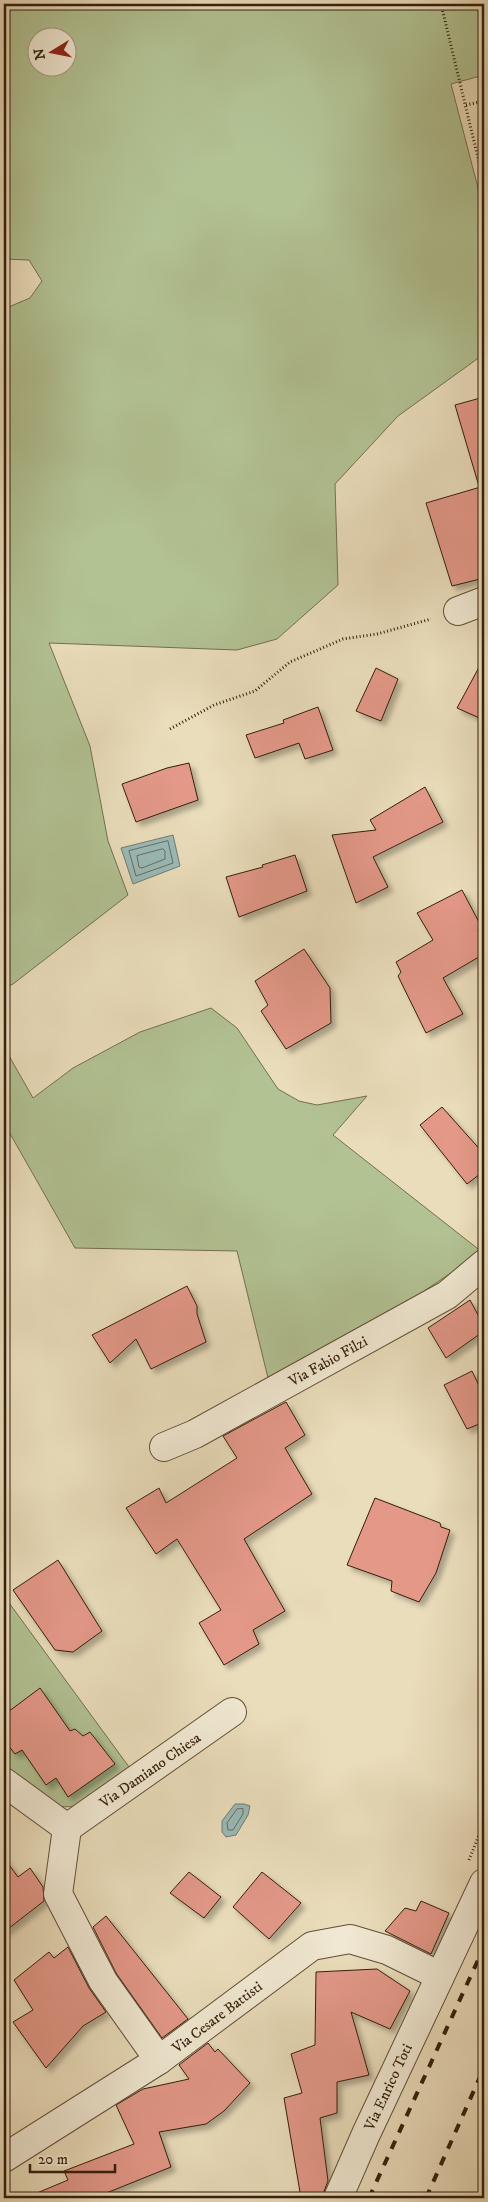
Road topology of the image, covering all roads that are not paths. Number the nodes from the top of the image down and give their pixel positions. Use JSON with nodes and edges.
{"nodes":[{"id":1,"x":484,"y":601,"type":"edge"},
{"id":2,"x":458,"y":611,"type":"road end"},
{"id":3,"x":484,"y":1264,"type":"edge"},
{"id":4,"x":164,"y":1447,"type":"dead end"},
{"id":5,"x":232,"y":1712,"type":"dead end"},
{"id":6,"x":4,"y":1782,"type":"edge"},
{"id":7,"x":67,"y":1828,"type":"junction"},
{"id":8,"x":484,"y":1883,"type":"edge"},
{"id":9,"x":440,"y":1976,"type":"junction"},
{"id":10,"x":159,"y":2060,"type":"junction"},
{"id":11,"x":4,"y":2158,"type":"edge"},
{"id":12,"x":338,"y":2198,"type":"edge"}],
"edges":[{"from":1,"to":2,"type":"street"},
{"from":3,"to":4,"type":"street","name":"Via Fabio Filzi"},
{"from":5,"to":7,"type":"street","name":"Via Damiano Chiesa"},
{"from":6,"to":7,"type":"street"},
{"from":7,"to":10,"type":"street"},
{"from":8,"to":9,"type":"street","name":"Via Enrico Toti"},
{"from":9,"to":10,"type":"street","name":"Via Cesare Battisti"},
{"from":9,"to":12,"type":"street","name":"Via Enrico Toti"},
{"from":10,"to":11,"type":"street","name":"Via Cesare Battisti"}]}
